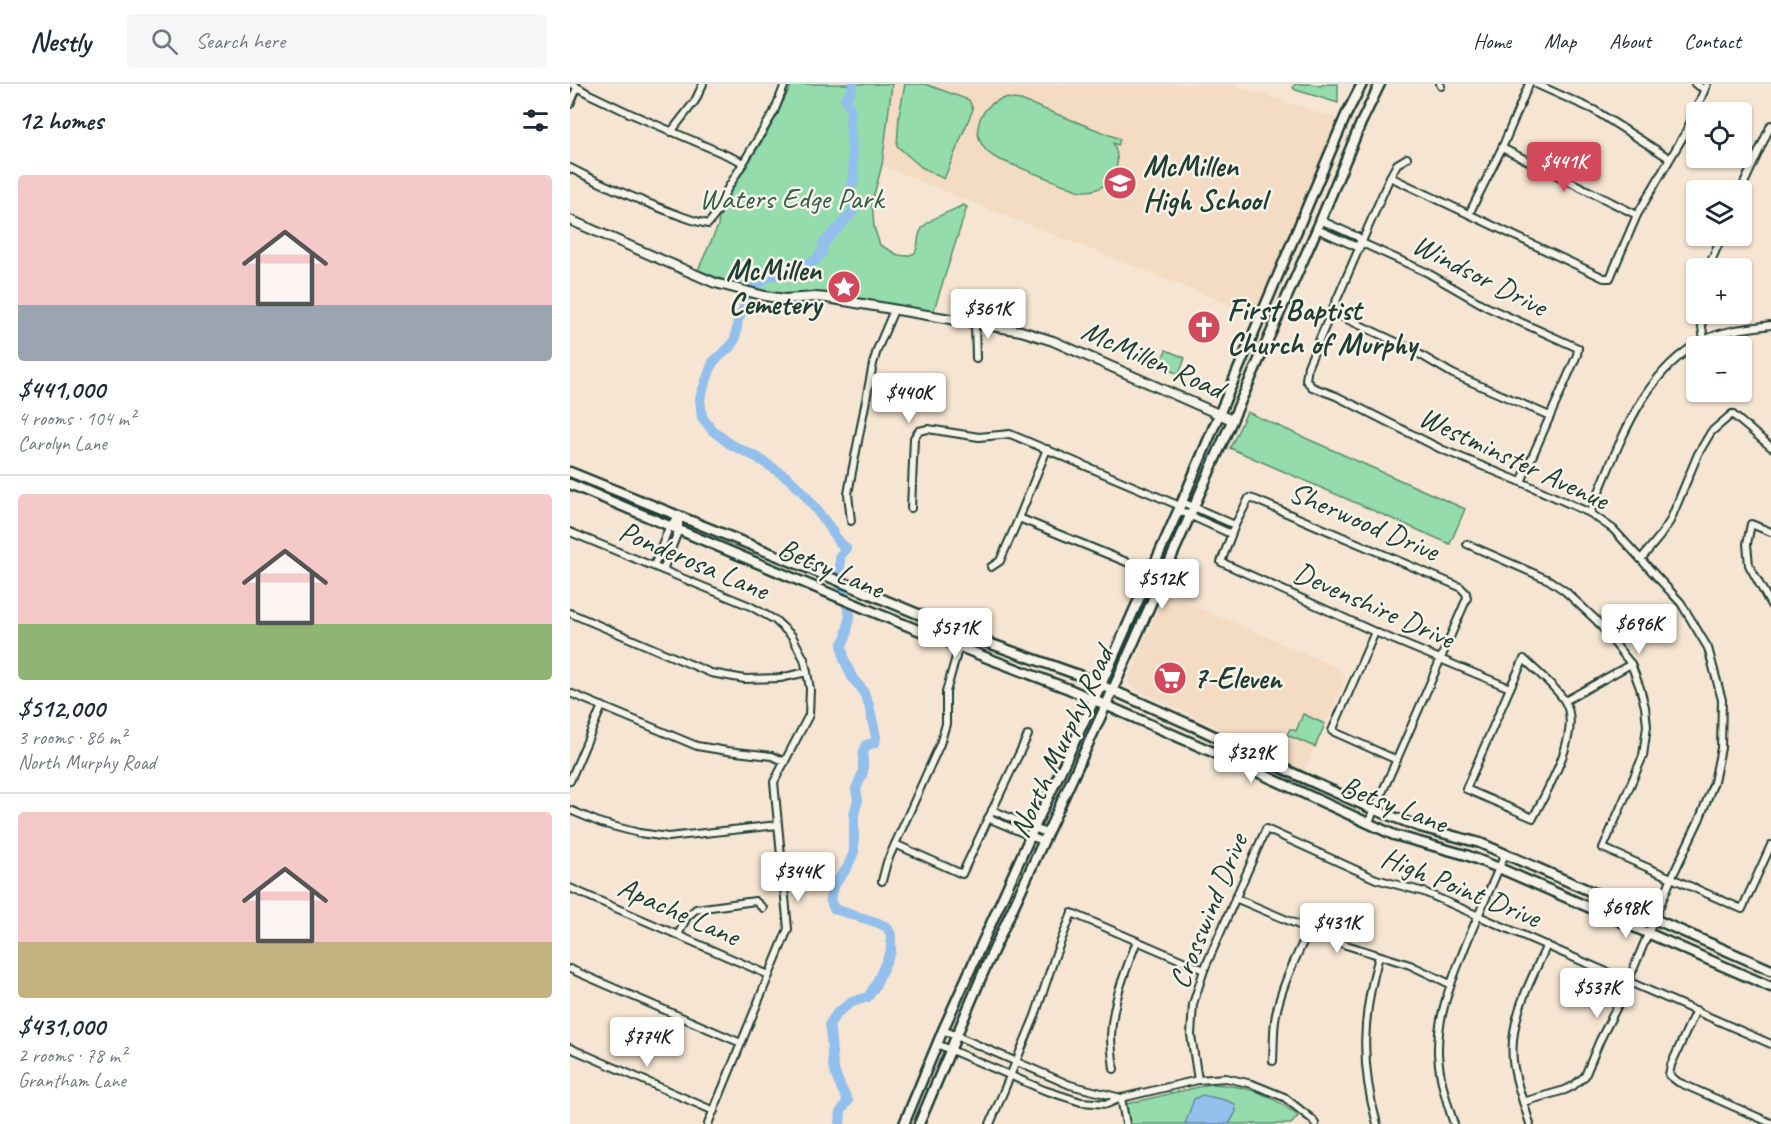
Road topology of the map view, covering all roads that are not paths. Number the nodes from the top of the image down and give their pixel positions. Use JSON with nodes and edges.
{"nodes":[{"id":1,"x":704,"y":84,"type":"edge"},
{"id":2,"x":785,"y":84,"type":"edge"},
{"id":3,"x":1362,"y":84,"type":"edge"},
{"id":4,"x":1380,"y":84,"type":"edge"},
{"id":5,"x":1529,"y":84,"type":"edge"},
{"id":6,"x":1536,"y":84,"type":"edge"},
{"id":7,"x":1695,"y":84,"type":"edge"},
{"id":8,"x":574,"y":86,"type":"edge"},
{"id":9,"x":1705,"y":87,"type":"edge"},
{"id":10,"x":1699,"y":102,"type":"edge"},
{"id":11,"x":570,"y":104,"type":"edge"},
{"id":12,"x":1771,"y":125,"type":"edge"},
{"id":13,"x":672,"y":132,"type":"junction"},
{"id":14,"x":1686,"y":132,"type":"edge"},
{"id":15,"x":1502,"y":148,"type":"junction"},
{"id":16,"x":1752,"y":157,"type":"edge"},
{"id":17,"x":1407,"y":158,"type":"dead end"},
{"id":18,"x":1669,"y":158,"type":"junction"},
{"id":19,"x":1755,"y":159,"type":"junction"},
{"id":20,"x":743,"y":164,"type":"junction"},
{"id":21,"x":570,"y":168,"type":"edge"},
{"id":22,"x":1390,"y":177,"type":"junction"},
{"id":23,"x":1746,"y":180,"type":"edge"},
{"id":24,"x":1469,"y":214,"type":"junction"},
{"id":25,"x":1637,"y":215,"type":"junction"},
{"id":26,"x":570,"y":220,"type":"edge"},
{"id":27,"x":1318,"y":225,"type":"junction"},
{"id":28,"x":1362,"y":243,"type":"junction"},
{"id":29,"x":894,"y":310,"type":"junction"},
{"id":30,"x":1332,"y":311,"type":"junction"},
{"id":31,"x":975,"y":323,"type":"junction"},
{"id":32,"x":1771,"y":325,"type":"edge"},
{"id":33,"x":1716,"y":336,"type":"edge"},
{"id":34,"x":1686,"y":351,"type":"edge"},
{"id":35,"x":976,"y":358,"type":"dead end"},
{"id":36,"x":1220,"y":415,"type":"junction"},
{"id":37,"x":1550,"y":416,"type":"junction"},
{"id":38,"x":1232,"y":420,"type":"junction"},
{"id":39,"x":1771,"y":447,"type":"edge"},
{"id":40,"x":1047,"y":449,"type":"junction"},
{"id":41,"x":570,"y":472,"type":"edge"},
{"id":42,"x":1521,"y":482,"type":"junction"},
{"id":43,"x":570,"y":484,"type":"edge"},
{"id":44,"x":1180,"y":506,"type":"junction"},
{"id":45,"x":911,"y":508,"type":"dead end"},
{"id":46,"x":1191,"y":511,"type":"junction"},
{"id":47,"x":1590,"y":513,"type":"junction"},
{"id":48,"x":679,"y":517,"type":"junction"},
{"id":49,"x":1019,"y":518,"type":"junction"},
{"id":50,"x":851,"y":521,"type":"dead end"},
{"id":51,"x":1235,"y":525,"type":"junction"},
{"id":52,"x":675,"y":527,"type":"junction"},
{"id":53,"x":572,"y":532,"type":"edge"},
{"id":54,"x":1771,"y":532,"type":"edge"},
{"id":55,"x":1231,"y":534,"type":"junction"},
{"id":56,"x":570,"y":542,"type":"edge"},
{"id":57,"x":1467,"y":544,"type":"dead end"},
{"id":58,"x":1641,"y":559,"type":"junction"},
{"id":59,"x":654,"y":566,"type":"junction"},
{"id":60,"x":991,"y":567,"type":"dead end"},
{"id":61,"x":663,"y":570,"type":"junction"},
{"id":62,"x":1150,"y":572,"type":"junction"},
{"id":63,"x":1771,"y":605,"type":"edge"},
{"id":64,"x":570,"y":613,"type":"edge"},
{"id":65,"x":1375,"y":632,"type":"junction"},
{"id":66,"x":964,"y":633,"type":"junction"},
{"id":67,"x":959,"y":646,"type":"junction"},
{"id":68,"x":1441,"y":658,"type":"junction"},
{"id":69,"x":1631,"y":664,"type":"junction"},
{"id":70,"x":807,"y":672,"type":"junction"},
{"id":71,"x":1101,"y":685,"type":"junction"},
{"id":72,"x":1510,"y":688,"type":"junction"},
{"id":73,"x":1112,"y":690,"type":"junction"},
{"id":74,"x":570,"y":693,"type":"edge"},
{"id":75,"x":1094,"y":700,"type":"junction"},
{"id":76,"x":1565,"y":701,"type":"junction"},
{"id":77,"x":1106,"y":705,"type":"junction"},
{"id":78,"x":602,"y":706,"type":"junction"},
{"id":79,"x":1193,"y":726,"type":"junction"},
{"id":80,"x":1028,"y":735,"type":"dead end"},
{"id":81,"x":1187,"y":741,"type":"junction"},
{"id":82,"x":1397,"y":760,"type":"junction"},
{"id":83,"x":784,"y":762,"type":"junction"},
{"id":84,"x":1280,"y":766,"type":"junction"},
{"id":85,"x":570,"y":781,"type":"edge"},
{"id":86,"x":1274,"y":781,"type":"junction"},
{"id":87,"x":570,"y":810,"type":"edge"},
{"id":88,"x":992,"y":810,"type":"junction"},
{"id":89,"x":1375,"y":810,"type":"junction"},
{"id":90,"x":988,"y":818,"type":"junction"},
{"id":91,"x":1368,"y":824,"type":"junction"},
{"id":92,"x":778,"y":825,"type":"junction"},
{"id":93,"x":1266,"y":829,"type":"joint"},
{"id":94,"x":1032,"y":832,"type":"junction"},
{"id":95,"x":1044,"y":837,"type":"junction"},
{"id":96,"x":895,"y":844,"type":"junction"},
{"id":97,"x":1771,"y":845,"type":"edge"},
{"id":98,"x":1505,"y":854,"type":"junction"},
{"id":99,"x":1768,"y":859,"type":"edge"},
{"id":100,"x":1499,"y":868,"type":"junction"},
{"id":101,"x":1672,"y":877,"type":"junction"},
{"id":102,"x":882,"y":881,"type":"dead end"},
{"id":103,"x":570,"y":888,"type":"edge"},
{"id":104,"x":1235,"y":898,"type":"junction"},
{"id":105,"x":763,"y":908,"type":"dead end"},
{"id":106,"x":1478,"y":915,"type":"junction"},
{"id":107,"x":1655,"y":920,"type":"junction"},
{"id":108,"x":1309,"y":929,"type":"junction"},
{"id":109,"x":1649,"y":934,"type":"junction"},
{"id":110,"x":678,"y":935,"type":"junction"},
{"id":111,"x":1137,"y":942,"type":"junction"},
{"id":112,"x":1546,"y":945,"type":"junction"},
{"id":113,"x":1379,"y":956,"type":"junction"},
{"id":114,"x":570,"y":969,"type":"edge"},
{"id":115,"x":1204,"y":970,"type":"junction"},
{"id":116,"x":1771,"y":970,"type":"edge"},
{"id":117,"x":769,"y":975,"type":"junction"},
{"id":118,"x":1629,"y":981,"type":"junction"},
{"id":119,"x":1450,"y":984,"type":"junction"},
{"id":120,"x":1771,"y":987,"type":"edge"},
{"id":121,"x":1696,"y":1011,"type":"junction"},
{"id":122,"x":944,"y":1030,"type":"junction"},
{"id":123,"x":956,"y":1036,"type":"junction"},
{"id":124,"x":741,"y":1043,"type":"junction"},
{"id":125,"x":937,"y":1044,"type":"junction"},
{"id":126,"x":1771,"y":1044,"type":"edge"},
{"id":127,"x":570,"y":1048,"type":"edge"},
{"id":128,"x":950,"y":1049,"type":"junction"},
{"id":129,"x":1016,"y":1061,"type":"junction"},
{"id":130,"x":1273,"y":1061,"type":"dead end"},
{"id":131,"x":1114,"y":1069,"type":"dead end"},
{"id":132,"x":1011,"y":1075,"type":"junction"},
{"id":133,"x":1198,"y":1080,"type":"junction"},
{"id":134,"x":1121,"y":1098,"type":"junction"},
{"id":135,"x":1523,"y":1102,"type":"junction"},
{"id":136,"x":714,"y":1111,"type":"junction"},
{"id":137,"x":1771,"y":1123,"type":"edge"},
{"id":138,"x":708,"y":1124,"type":"edge"},
{"id":139,"x":904,"y":1124,"type":"edge"},
{"id":140,"x":919,"y":1124,"type":"edge"},
{"id":141,"x":990,"y":1124,"type":"edge"},
{"id":142,"x":1126,"y":1124,"type":"edge"},
{"id":143,"x":1315,"y":1124,"type":"edge"},
{"id":144,"x":1377,"y":1124,"type":"edge"},
{"id":145,"x":1454,"y":1124,"type":"edge"},
{"id":146,"x":1530,"y":1124,"type":"edge"}],
"edges":[{"from":1,"to":13,"type":"street"},
{"from":2,"to":20,"type":"street"},
{"from":3,"to":36,"type":"main road","name":"North Murphy Road"},
{"from":4,"to":27,"type":"main road","name":"North Murphy Road"},
{"from":5,"to":15,"type":"street"},
{"from":6,"to":18,"type":"street"},
{"from":7,"to":9,"type":"street"},
{"from":8,"to":11,"type":"street"},
{"from":8,"to":13,"type":"street"},
{"from":9,"to":10,"type":"street"},
{"from":12,"to":19,"type":"street"},
{"from":13,"to":20,"type":"street"},
{"from":14,"to":18,"type":"street"},
{"from":15,"to":24,"type":"street"},
{"from":15,"to":25,"type":"street"},
{"from":16,"to":19,"type":"street"},
{"from":17,"to":22,"type":"street"},
{"from":18,"to":25,"type":"street"},
{"from":19,"to":23,"type":"street"},
{"from":20,"to":21,"type":"street"},
{"from":22,"to":24,"type":"street"},
{"from":22,"to":28,"type":"street"},
{"from":24,"to":25,"type":"street"},
{"from":26,"to":29,"type":"street","name":"McMillen Road"},
{"from":27,"to":28,"type":"street","name":"Windsor Drive"},
{"from":27,"to":38,"type":"main road","name":"North Murphy Road"},
{"from":28,"to":30,"type":"street"},
{"from":28,"to":37,"type":"street","name":"Windsor Drive"},
{"from":29,"to":31,"type":"street","name":"McMillen Road"},
{"from":29,"to":50,"type":"street"},
{"from":30,"to":37,"type":"street"},
{"from":30,"to":42,"type":"street","name":"Westminster Avenue"},
{"from":31,"to":35,"type":"street"},
{"from":31,"to":36,"type":"street","name":"McMillen Road"},
{"from":32,"to":33,"type":"street"},
{"from":34,"to":47,"type":"street"},
{"from":36,"to":38,"type":"street","name":"McMillen Road"},
{"from":36,"to":44,"type":"main road","name":"North Murphy Road"},
{"from":37,"to":42,"type":"street"},
{"from":38,"to":46,"type":"main road","name":"North Murphy Road"},
{"from":39,"to":58,"type":"street"},
{"from":40,"to":44,"type":"street"},
{"from":40,"to":45,"type":"street"},
{"from":40,"to":49,"type":"street"},
{"from":41,"to":48,"type":"main road","name":"Betsy Lane"},
{"from":42,"to":47,"type":"street","name":"Westminster Avenue"},
{"from":43,"to":52,"type":"main road","name":"Betsy Lane"},
{"from":44,"to":46,"type":"street"},
{"from":44,"to":62,"type":"main road","name":"North Murphy Road"},
{"from":46,"to":51,"type":"street"},
{"from":46,"to":55,"type":"street"},
{"from":46,"to":73,"type":"main road","name":"North Murphy Road"},
{"from":47,"to":58,"type":"street","name":"Westminster Avenue"},
{"from":48,"to":52,"type":"street"},
{"from":48,"to":66,"type":"main road","name":"Betsy Lane"},
{"from":49,"to":60,"type":"street"},
{"from":49,"to":62,"type":"street"},
{"from":51,"to":55,"type":"street"},
{"from":51,"to":68,"type":"street","name":"Sherwood Drive"},
{"from":52,"to":59,"type":"street"},
{"from":52,"to":61,"type":"street"},
{"from":52,"to":67,"type":"main road","name":"Betsy Lane"},
{"from":53,"to":56,"type":"street"},
{"from":53,"to":59,"type":"street","name":"Ponderosa Lane"},
{"from":54,"to":63,"type":"street"},
{"from":55,"to":65,"type":"street","name":"Devenshire Drive"},
{"from":57,"to":69,"type":"street"},
{"from":58,"to":101,"type":"street","name":"Westminster Avenue"},
{"from":59,"to":61,"type":"street","name":"Ponderosa Lane"},
{"from":61,"to":70,"type":"street","name":"Ponderosa Lane"},
{"from":62,"to":71,"type":"main road","name":"North Murphy Road"},
{"from":64,"to":70,"type":"street"},
{"from":65,"to":68,"type":"street","name":"Devenshire Drive"},
{"from":65,"to":82,"type":"street"},
{"from":66,"to":67,"type":"street"},
{"from":66,"to":71,"type":"main road","name":"Betsy Lane"},
{"from":67,"to":75,"type":"main road","name":"Betsy Lane"},
{"from":67,"to":96,"type":"street"},
{"from":68,"to":72,"type":"street","name":"Devenshire Drive"},
{"from":68,"to":82,"type":"street"},
{"from":69,"to":76,"type":"street"},
{"from":69,"to":101,"type":"street"},
{"from":70,"to":83,"type":"street","name":"Ponderosa Lane"},
{"from":71,"to":73,"type":"main road","name":"Betsy Lane"},
{"from":71,"to":75,"type":"main road","name":"North Murphy Road"},
{"from":72,"to":76,"type":"street"},
{"from":72,"to":76,"type":"street"},
{"from":73,"to":77,"type":"main road","name":"North Murphy Road"},
{"from":73,"to":79,"type":"main road","name":"Betsy Lane"},
{"from":74,"to":78,"type":"street"},
{"from":75,"to":77,"type":"main road","name":"Betsy Lane"},
{"from":75,"to":94,"type":"main road","name":"North Murphy Road"},
{"from":77,"to":81,"type":"main road","name":"Betsy Lane"},
{"from":77,"to":95,"type":"main road","name":"North Murphy Road"},
{"from":78,"to":83,"type":"street"},
{"from":78,"to":85,"type":"street"},
{"from":79,"to":81,"type":"main road"},
{"from":79,"to":84,"type":"main road","name":"Betsy Lane"},
{"from":80,"to":88,"type":"street"},
{"from":81,"to":86,"type":"main road","name":"Betsy Lane"},
{"from":82,"to":89,"type":"street"},
{"from":83,"to":92,"type":"street","name":"Ponderosa Lane"},
{"from":84,"to":86,"type":"main road"},
{"from":84,"to":89,"type":"main road","name":"Betsy Lane"},
{"from":86,"to":91,"type":"main road","name":"Betsy Lane"},
{"from":87,"to":92,"type":"street"},
{"from":88,"to":90,"type":"street"},
{"from":88,"to":94,"type":"street"},
{"from":89,"to":91,"type":"street"},
{"from":89,"to":98,"type":"main road","name":"Betsy Lane"},
{"from":90,"to":94,"type":"street"},
{"from":90,"to":96,"type":"street"},
{"from":91,"to":100,"type":"main road","name":"Betsy Lane"},
{"from":92,"to":117,"type":"street","name":"Ponderosa Lane"},
{"from":93,"to":104,"type":"street","name":"Crosswind Drive"},
{"from":93,"to":106,"type":"street","name":"High Point Drive"},
{"from":94,"to":95,"type":"street"},
{"from":94,"to":122,"type":"main road","name":"North Murphy Road"},
{"from":95,"to":123,"type":"main road","name":"North Murphy Road"},
{"from":96,"to":102,"type":"street"},
{"from":97,"to":99,"type":"street"},
{"from":98,"to":100,"type":"street"},
{"from":98,"to":107,"type":"main road","name":"Betsy Lane"},
{"from":99,"to":101,"type":"street"},
{"from":100,"to":106,"type":"street"},
{"from":100,"to":109,"type":"main road","name":"Betsy Lane"},
{"from":101,"to":107,"type":"street","name":"Westminster Avenue"},
{"from":103,"to":110,"type":"street","name":"Apache Lane"},
{"from":104,"to":108,"type":"street"},
{"from":104,"to":115,"type":"street","name":"Crosswind Drive"},
{"from":105,"to":110,"type":"street"},
{"from":106,"to":112,"type":"street","name":"High Point Drive"},
{"from":106,"to":119,"type":"street"},
{"from":107,"to":109,"type":"street","name":"Westminster Avenue"},
{"from":107,"to":116,"type":"main road","name":"Betsy Lane"},
{"from":108,"to":113,"type":"street"},
{"from":108,"to":130,"type":"street"},
{"from":109,"to":118,"type":"street","name":"Westminster Avenue"},
{"from":109,"to":120,"type":"main road","name":"Betsy Lane"},
{"from":110,"to":117,"type":"street","name":"Apache Lane"},
{"from":111,"to":115,"type":"street"},
{"from":111,"to":129,"type":"street"},
{"from":111,"to":131,"type":"street"},
{"from":112,"to":118,"type":"street","name":"High Point Drive"},
{"from":112,"to":135,"type":"street"},
{"from":113,"to":119,"type":"street"},
{"from":113,"to":144,"type":"street"},
{"from":114,"to":124,"type":"street"},
{"from":115,"to":133,"type":"street","name":"Crosswind Drive"},
{"from":117,"to":124,"type":"street","name":"Ponderosa Lane"},
{"from":118,"to":121,"type":"street","name":"High Point Drive"},
{"from":118,"to":135,"type":"street","name":"Westminster Avenue"},
{"from":119,"to":145,"type":"street"},
{"from":121,"to":126,"type":"street","name":"High Point Drive"},
{"from":121,"to":137,"type":"street"},
{"from":122,"to":123,"type":"street"},
{"from":122,"to":125,"type":"main road","name":"North Murphy Road"},
{"from":123,"to":128,"type":"main road","name":"North Murphy Road"},
{"from":123,"to":129,"type":"street"},
{"from":124,"to":136,"type":"street","name":"Ponderosa Lane"},
{"from":125,"to":128,"type":"street"},
{"from":125,"to":139,"type":"main road","name":"North Murphy Road"},
{"from":127,"to":136,"type":"street"},
{"from":128,"to":132,"type":"street"},
{"from":128,"to":140,"type":"main road","name":"North Murphy Road"},
{"from":129,"to":132,"type":"street"},
{"from":129,"to":134,"type":"street"},
{"from":132,"to":134,"type":"street"},
{"from":132,"to":141,"type":"street"},
{"from":133,"to":134,"type":"street"},
{"from":133,"to":143,"type":"street"},
{"from":134,"to":142,"type":"street"},
{"from":135,"to":146,"type":"street"},
{"from":136,"to":138,"type":"street","name":"Ponderosa Lane"}]}
